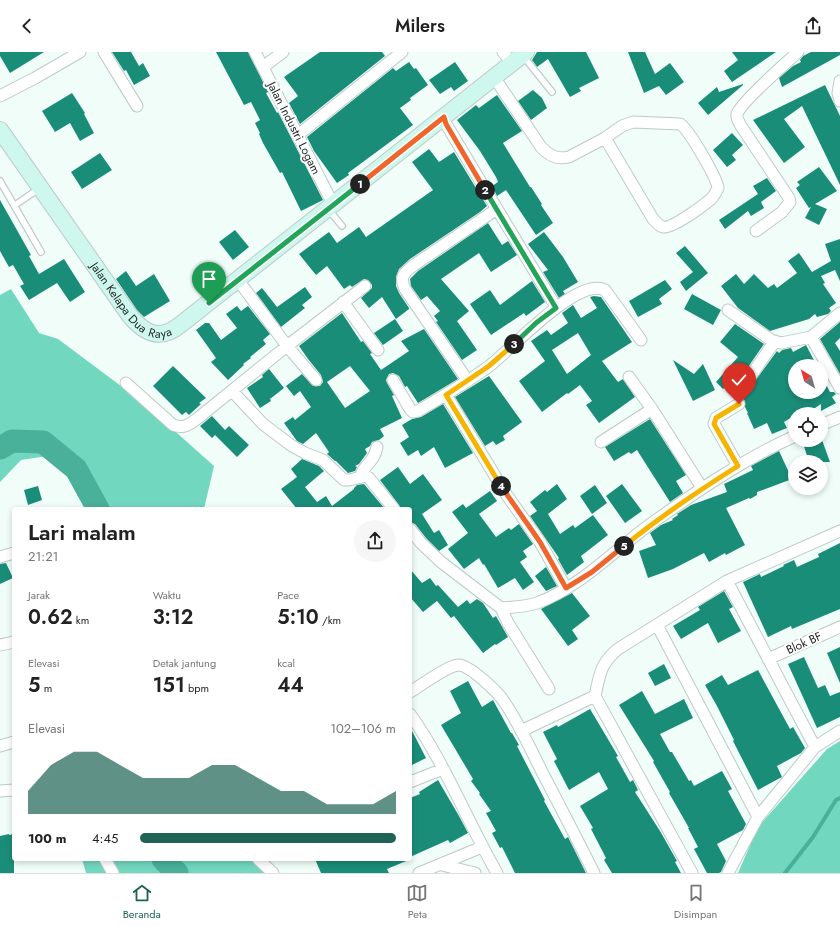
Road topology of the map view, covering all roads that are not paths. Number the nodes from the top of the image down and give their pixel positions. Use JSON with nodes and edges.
{"nodes":[{"id":1,"x":80,"y":52,"type":"edge"},
{"id":2,"x":104,"y":52,"type":"edge"},
{"id":3,"x":255,"y":52,"type":"edge"},
{"id":4,"x":283,"y":52,"type":"edge"},
{"id":5,"x":402,"y":52,"type":"edge"},
{"id":6,"x":798,"y":52,"type":"edge"},
{"id":7,"x":516,"y":55,"type":"edge"},
{"id":8,"x":263,"y":67,"type":"junction"},
{"id":9,"x":494,"y":77,"type":"junction"},
{"id":10,"x":840,"y":81,"type":"edge"},
{"id":11,"x":552,"y":92,"type":"dead end"},
{"id":12,"x":0,"y":96,"type":"edge"},
{"id":13,"x":840,"y":100,"type":"edge"},
{"id":14,"x":138,"y":106,"type":"dead end"},
{"id":15,"x":444,"y":117,"type":"junction"},
{"id":16,"x":0,"y":130,"type":"edge"},
{"id":17,"x":298,"y":135,"type":"junction"},
{"id":18,"x":605,"y":138,"type":"junction"},
{"id":19,"x":0,"y":181,"type":"edge"},
{"id":20,"x":40,"y":188,"type":"junction"},
{"id":21,"x":15,"y":205,"type":"junction"},
{"id":22,"x":331,"y":206,"type":"junction"},
{"id":23,"x":496,"y":209,"type":"junction"},
{"id":24,"x":342,"y":226,"type":"dead end"},
{"id":25,"x":756,"y":231,"type":"dead end"},
{"id":26,"x":41,"y":252,"type":"dead end"},
{"id":27,"x":238,"y":280,"type":"junction"},
{"id":28,"x":365,"y":286,"type":"dead end"},
{"id":29,"x":343,"y":302,"type":"junction"},
{"id":30,"x":556,"y":308,"type":"junction"},
{"id":31,"x":728,"y":310,"type":"dead end"},
{"id":32,"x":840,"y":313,"type":"edge"},
{"id":33,"x":811,"y":337,"type":"junction"},
{"id":34,"x":641,"y":340,"type":"dead end"},
{"id":35,"x":775,"y":341,"type":"junction"},
{"id":36,"x":287,"y":346,"type":"junction"},
{"id":37,"x":378,"y":350,"type":"dead end"},
{"id":38,"x":629,"y":377,"type":"dead end"},
{"id":39,"x":750,"y":377,"type":"dead end"},
{"id":40,"x":316,"y":380,"type":"dead end"},
{"id":41,"x":393,"y":380,"type":"dead end"},
{"id":42,"x":468,"y":381,"type":"junction"},
{"id":43,"x":126,"y":383,"type":"dead end"},
{"id":44,"x":840,"y":388,"type":"edge"},
{"id":45,"x":232,"y":391,"type":"junction"},
{"id":46,"x":446,"y":395,"type":"junction"},
{"id":47,"x":739,"y":404,"type":"dead end"},
{"id":48,"x":652,"y":410,"type":"junction"},
{"id":49,"x":840,"y":417,"type":"edge"},
{"id":50,"x":828,"y":422,"type":"edge"},
{"id":51,"x":788,"y":439,"type":"edge"},
{"id":52,"x":601,"y":442,"type":"dead end"},
{"id":53,"x":376,"y":447,"type":"dead end"},
{"id":54,"x":738,"y":466,"type":"junction"},
{"id":55,"x":360,"y":477,"type":"junction"},
{"id":56,"x":702,"y":488,"type":"junction"},
{"id":57,"x":392,"y":507,"type":"edge"},
{"id":58,"x":840,"y":531,"type":"edge"},
{"id":59,"x":412,"y":532,"type":"edge"},
{"id":60,"x":12,"y":554,"type":"edge"},
{"id":61,"x":0,"y":557,"type":"edge"},
{"id":62,"x":727,"y":581,"type":"junction"},
{"id":63,"x":566,"y":588,"type":"junction"},
{"id":64,"x":501,"y":608,"type":"junction"},
{"id":65,"x":657,"y":625,"type":"junction"},
{"id":66,"x":840,"y":627,"type":"edge"},
{"id":67,"x":12,"y":642,"type":"edge"},
{"id":68,"x":0,"y":645,"type":"edge"},
{"id":69,"x":768,"y":659,"type":"junction"},
{"id":70,"x":549,"y":689,"type":"dead end"},
{"id":71,"x":412,"y":691,"type":"edge"},
{"id":72,"x":595,"y":696,"type":"junction"},
{"id":73,"x":412,"y":717,"type":"edge"},
{"id":74,"x":521,"y":731,"type":"junction"},
{"id":75,"x":840,"y":731,"type":"edge"},
{"id":76,"x":12,"y":743,"type":"edge"},
{"id":77,"x":0,"y":746,"type":"edge"},
{"id":78,"x":815,"y":747,"type":"junction"},
{"id":79,"x":444,"y":770,"type":"junction"},
{"id":80,"x":412,"y":781,"type":"edge"},
{"id":81,"x":12,"y":790,"type":"edge"},
{"id":82,"x":0,"y":791,"type":"edge"},
{"id":83,"x":758,"y":817,"type":"junction"},
{"id":84,"x":482,"y":847,"type":"junction"},
{"id":85,"x":106,"y":861,"type":"edge"},
{"id":86,"x":260,"y":861,"type":"edge"},
{"id":87,"x":442,"y":865,"type":"junction"},
{"id":88,"x":113,"y":873,"type":"edge"},
{"id":89,"x":274,"y":873,"type":"edge"},
{"id":90,"x":419,"y":873,"type":"edge"},
{"id":91,"x":475,"y":873,"type":"edge"},
{"id":92,"x":497,"y":873,"type":"edge"},
{"id":93,"x":594,"y":873,"type":"edge"},
{"id":94,"x":692,"y":873,"type":"edge"},
{"id":95,"x":728,"y":873,"type":"edge"}],
"edges":[{"from":1,"to":12,"type":"street"},
{"from":2,"to":14,"type":"street"},
{"from":3,"to":8,"type":"street","name":"Jalan Industri Logam"},
{"from":4,"to":8,"type":"street"},
{"from":5,"to":17,"type":"street"},
{"from":6,"to":25,"type":"street"},
{"from":7,"to":9,"type":"main road","name":"Jalan Kelapa Dua Raya"},
{"from":7,"to":11,"type":"lane"},
{"from":8,"to":17,"type":"street","name":"Jalan Industri Logam"},
{"from":9,"to":15,"type":"main road","name":"Jalan Kelapa Dua Raya"},
{"from":9,"to":18,"type":"street"},
{"from":10,"to":13,"type":"street"},
{"from":15,"to":22,"type":"main road","name":"Jalan Kelapa Dua Raya"},
{"from":15,"to":23,"type":"street"},
{"from":16,"to":20,"type":"main road","name":"Jalan Kelapa Dua Raya"},
{"from":17,"to":22,"type":"street","name":"Jalan Industri Logam"},
{"from":18,"to":18,"type":"street"},
{"from":19,"to":21,"type":"lane"},
{"from":20,"to":21,"type":"lane"},
{"from":20,"to":27,"type":"main road","name":"Jalan Kelapa Dua Raya"},
{"from":21,"to":26,"type":"lane"},
{"from":22,"to":24,"type":"lane"},
{"from":22,"to":27,"type":"main road","name":"Jalan Kelapa Dua Raya"},
{"from":23,"to":30,"type":"street"},
{"from":23,"to":42,"type":"street"},
{"from":27,"to":36,"type":"street"},
{"from":28,"to":29,"type":"street"},
{"from":29,"to":36,"type":"street"},
{"from":29,"to":37,"type":"street"},
{"from":30,"to":34,"type":"street"},
{"from":30,"to":42,"type":"street"},
{"from":31,"to":35,"type":"street"},
{"from":32,"to":33,"type":"street"},
{"from":33,"to":35,"type":"street"},
{"from":33,"to":44,"type":"street"},
{"from":35,"to":39,"type":"street"},
{"from":36,"to":40,"type":"street"},
{"from":36,"to":45,"type":"street"},
{"from":38,"to":48,"type":"street"},
{"from":41,"to":46,"type":"street"},
{"from":42,"to":46,"type":"street"},
{"from":43,"to":45,"type":"street"},
{"from":45,"to":55,"type":"street"},
{"from":46,"to":63,"type":"street"},
{"from":47,"to":54,"type":"street"},
{"from":48,"to":52,"type":"street"},
{"from":48,"to":56,"type":"street"},
{"from":49,"to":50,"type":"street"},
{"from":51,"to":54,"type":"street"},
{"from":53,"to":55,"type":"street"},
{"from":54,"to":56,"type":"street"},
{"from":55,"to":57,"type":"street"},
{"from":56,"to":63,"type":"street"},
{"from":58,"to":62,"type":"street"},
{"from":59,"to":64,"type":"street"},
{"from":60,"to":61,"type":"street"},
{"from":62,"to":65,"type":"street"},
{"from":62,"to":69,"type":"street"},
{"from":63,"to":64,"type":"street"},
{"from":64,"to":70,"type":"street"},
{"from":65,"to":72,"type":"street"},
{"from":65,"to":83,"type":"street"},
{"from":66,"to":69,"type":"street","name":"Blok BF"},
{"from":67,"to":68,"type":"street"},
{"from":69,"to":78,"type":"street"},
{"from":71,"to":74,"type":"street"},
{"from":72,"to":74,"type":"street"},
{"from":72,"to":94,"type":"street"},
{"from":73,"to":79,"type":"street"},
{"from":74,"to":93,"type":"street"},
{"from":75,"to":78,"type":"street"},
{"from":76,"to":77,"type":"street"},
{"from":78,"to":83,"type":"street"},
{"from":79,"to":80,"type":"street"},
{"from":79,"to":84,"type":"street"},
{"from":81,"to":82,"type":"street"},
{"from":83,"to":95,"type":"street"},
{"from":84,"to":87,"type":"street"},
{"from":84,"to":92,"type":"street"},
{"from":85,"to":88,"type":"street"},
{"from":86,"to":89,"type":"street"},
{"from":87,"to":90,"type":"street"},
{"from":87,"to":91,"type":"street"}]}
